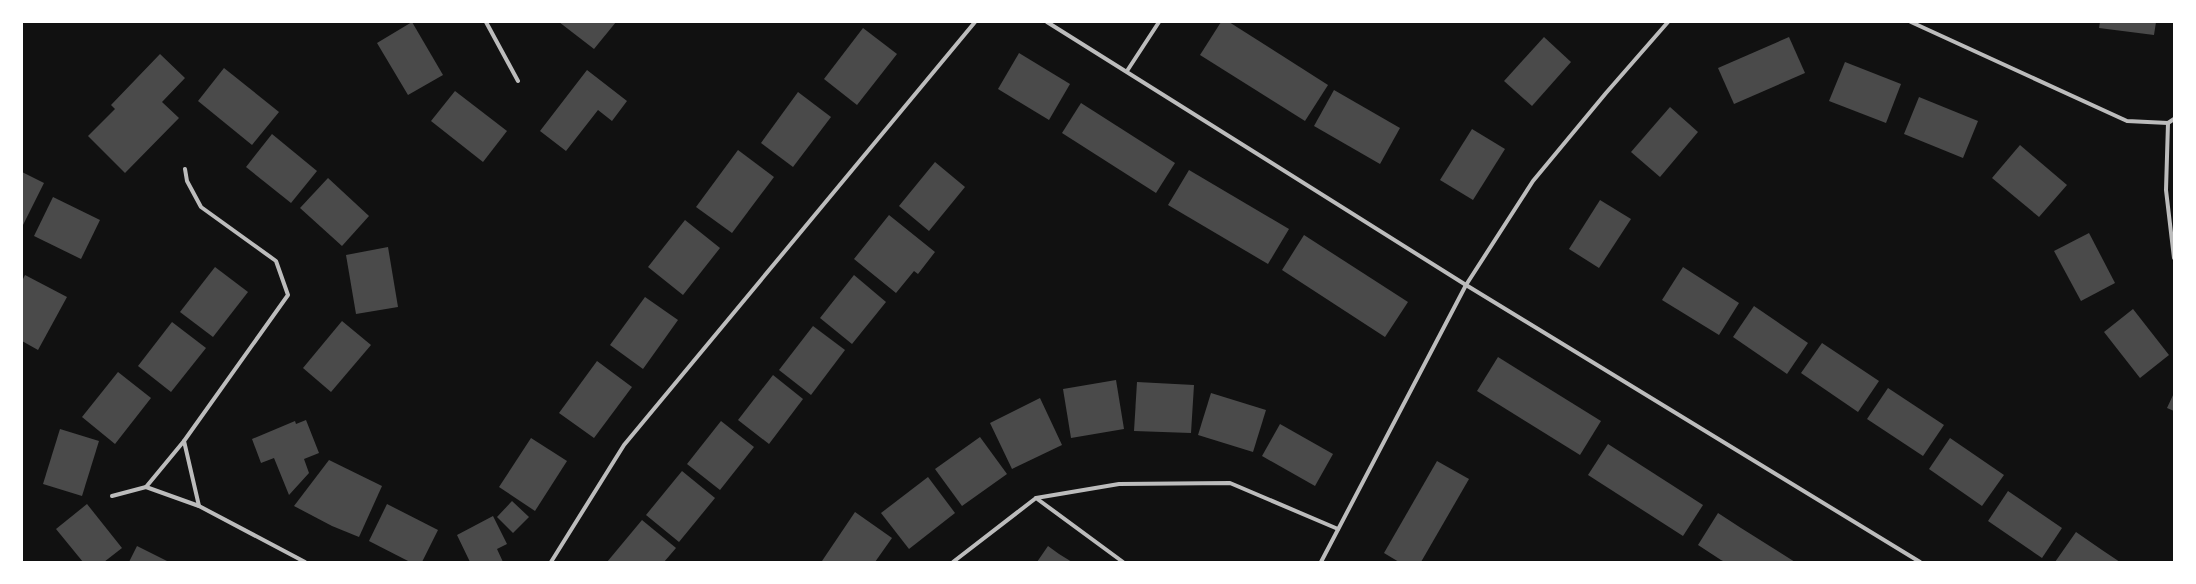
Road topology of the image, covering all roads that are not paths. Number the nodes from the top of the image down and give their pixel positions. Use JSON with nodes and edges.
{"nodes":[{"id":1,"x":486,"y":22,"type":"edge"},
{"id":2,"x":975,"y":22,"type":"edge"},
{"id":3,"x":1047,"y":22,"type":"edge"},
{"id":4,"x":1159,"y":22,"type":"edge"},
{"id":5,"x":1668,"y":22,"type":"edge"},
{"id":6,"x":1912,"y":22,"type":"edge"},
{"id":7,"x":1919,"y":24,"type":"edge"},
{"id":8,"x":1127,"y":71,"type":"junction"},
{"id":9,"x":518,"y":81,"type":"dead end"},
{"id":10,"x":2174,"y":119,"type":"edge"},
{"id":11,"x":2168,"y":123,"type":"junction"},
{"id":12,"x":185,"y":169,"type":"dead end"},
{"id":13,"x":2174,"y":258,"type":"edge"},
{"id":14,"x":1466,"y":285,"type":"junction"},
{"id":15,"x":184,"y":442,"type":"junction"},
{"id":16,"x":146,"y":487,"type":"junction"},
{"id":17,"x":112,"y":496,"type":"dead end"},
{"id":18,"x":1036,"y":498,"type":"junction"},
{"id":19,"x":199,"y":506,"type":"junction"},
{"id":20,"x":1338,"y":529,"type":"junction"},
{"id":21,"x":305,"y":562,"type":"edge"},
{"id":22,"x":551,"y":562,"type":"edge"},
{"id":23,"x":953,"y":562,"type":"edge"},
{"id":24,"x":1123,"y":562,"type":"edge"},
{"id":25,"x":1320,"y":562,"type":"edge"},
{"id":26,"x":1920,"y":562,"type":"edge"}],
"edges":[{"from":1,"to":9,"type":"street"},
{"from":2,"to":22,"type":"street"},
{"from":3,"to":8,"type":"street"},
{"from":4,"to":8,"type":"street"},
{"from":5,"to":14,"type":"street"},
{"from":6,"to":7,"type":"street"},
{"from":7,"to":11,"type":"street"},
{"from":8,"to":14,"type":"street"},
{"from":10,"to":11,"type":"street"},
{"from":11,"to":13,"type":"street"},
{"from":12,"to":15,"type":"street"},
{"from":14,"to":20,"type":"street"},
{"from":14,"to":26,"type":"street"},
{"from":15,"to":16,"type":"street"},
{"from":15,"to":19,"type":"street"},
{"from":16,"to":17,"type":"street"},
{"from":16,"to":19,"type":"street"},
{"from":18,"to":20,"type":"street"},
{"from":18,"to":23,"type":"street"},
{"from":18,"to":24,"type":"street"},
{"from":19,"to":21,"type":"street"},
{"from":20,"to":25,"type":"street"}]}
